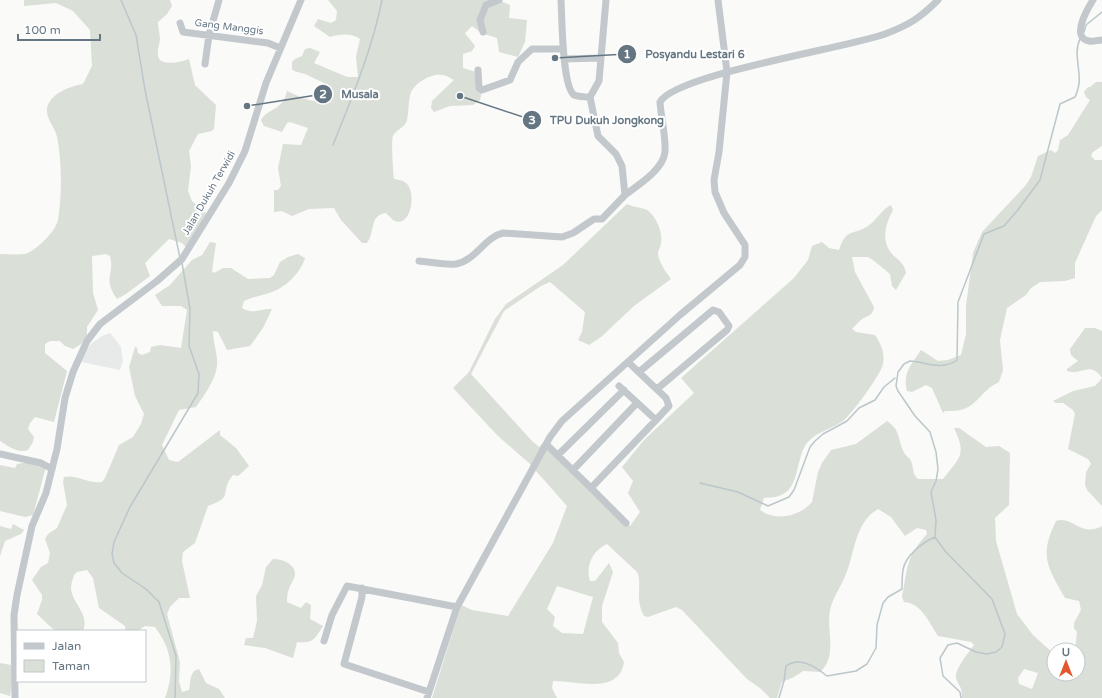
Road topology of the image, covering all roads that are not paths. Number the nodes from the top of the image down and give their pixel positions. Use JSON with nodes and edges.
{"nodes":[{"id":1,"x":219,"y":0,"type":"edge"},
{"id":2,"x":301,"y":0,"type":"edge"},
{"id":3,"x":499,"y":0,"type":"edge"},
{"id":4,"x":561,"y":0,"type":"edge"},
{"id":5,"x":606,"y":0,"type":"edge"},
{"id":6,"x":718,"y":0,"type":"edge"},
{"id":7,"x":938,"y":0,"type":"edge"},
{"id":8,"x":1094,"y":0,"type":"edge"},
{"id":9,"x":180,"y":24,"type":"dead end"},
{"id":10,"x":483,"y":32,"type":"dead end"},
{"id":11,"x":209,"y":35,"type":"junction"},
{"id":12,"x":1102,"y":40,"type":"edge"},
{"id":13,"x":280,"y":48,"type":"junction"},
{"id":14,"x":563,"y":49,"type":"junction"},
{"id":15,"x":600,"y":58,"type":"junction"},
{"id":16,"x":564,"y":59,"type":"junction"},
{"id":17,"x":205,"y":64,"type":"dead end"},
{"id":18,"x":478,"y":70,"type":"dead end"},
{"id":19,"x":726,"y":72,"type":"junction"},
{"id":20,"x":590,"y":97,"type":"junction"},
{"id":21,"x":625,"y":196,"type":"junction"},
{"id":22,"x":419,"y":261,"type":"dead end"},
{"id":23,"x":628,"y":362,"type":"junction"},
{"id":24,"x":639,"y":372,"type":"junction"},
{"id":25,"x":657,"y":390,"type":"junction"},
{"id":26,"x":637,"y":403,"type":"junction"},
{"id":27,"x":656,"y":420,"type":"junction"},
{"id":28,"x":547,"y":445,"type":"junction"},
{"id":29,"x":0,"y":454,"type":"edge"},
{"id":30,"x":558,"y":456,"type":"junction"},
{"id":31,"x":52,"y":469,"type":"junction"},
{"id":32,"x":573,"y":470,"type":"junction"},
{"id":33,"x":591,"y":488,"type":"junction"},
{"id":34,"x":626,"y":523,"type":"dead end"},
{"id":35,"x":362,"y":588,"type":"junction"},
{"id":36,"x":457,"y":607,"type":"junction"},
{"id":37,"x":324,"y":641,"type":"dead end"},
{"id":38,"x":428,"y":695,"type":"edge"},
{"id":39,"x":15,"y":698,"type":"edge"}],
"edges":[{"from":1,"to":11,"type":"street"},
{"from":2,"to":13,"type":"street","name":"Jalan Dukuh Terwidi"},
{"from":3,"to":10,"type":"street"},
{"from":4,"to":14,"type":"street"},
{"from":5,"to":15,"type":"street"},
{"from":6,"to":19,"type":"street"},
{"from":7,"to":19,"type":"street"},
{"from":8,"to":12,"type":"street"},
{"from":9,"to":11,"type":"street","name":"Gang Manggis"},
{"from":11,"to":13,"type":"street","name":"Gang Manggis"},
{"from":11,"to":17,"type":"street"},
{"from":13,"to":31,"type":"street","name":"Jalan Dukuh Terwidi"},
{"from":14,"to":16,"type":"street"},
{"from":14,"to":18,"type":"street"},
{"from":15,"to":16,"type":"street"},
{"from":15,"to":20,"type":"street"},
{"from":16,"to":20,"type":"street"},
{"from":19,"to":21,"type":"street"},
{"from":19,"to":23,"type":"street"},
{"from":20,"to":21,"type":"street"},
{"from":21,"to":22,"type":"street"},
{"from":23,"to":24,"type":"street"},
{"from":23,"to":28,"type":"street"},
{"from":24,"to":25,"type":"street"},
{"from":24,"to":25,"type":"street"},
{"from":25,"to":27,"type":"street"},
{"from":26,"to":27,"type":"street"},
{"from":26,"to":30,"type":"street"},
{"from":26,"to":32,"type":"street"},
{"from":27,"to":33,"type":"street"},
{"from":28,"to":30,"type":"street"},
{"from":28,"to":36,"type":"street"},
{"from":29,"to":31,"type":"street"},
{"from":30,"to":32,"type":"street"},
{"from":31,"to":39,"type":"street","name":"Jalan Dukuh Terwidi"},
{"from":32,"to":33,"type":"street"},
{"from":33,"to":34,"type":"street"},
{"from":35,"to":36,"type":"street"},
{"from":35,"to":37,"type":"street"},
{"from":35,"to":38,"type":"street"},
{"from":36,"to":38,"type":"street"}]}
